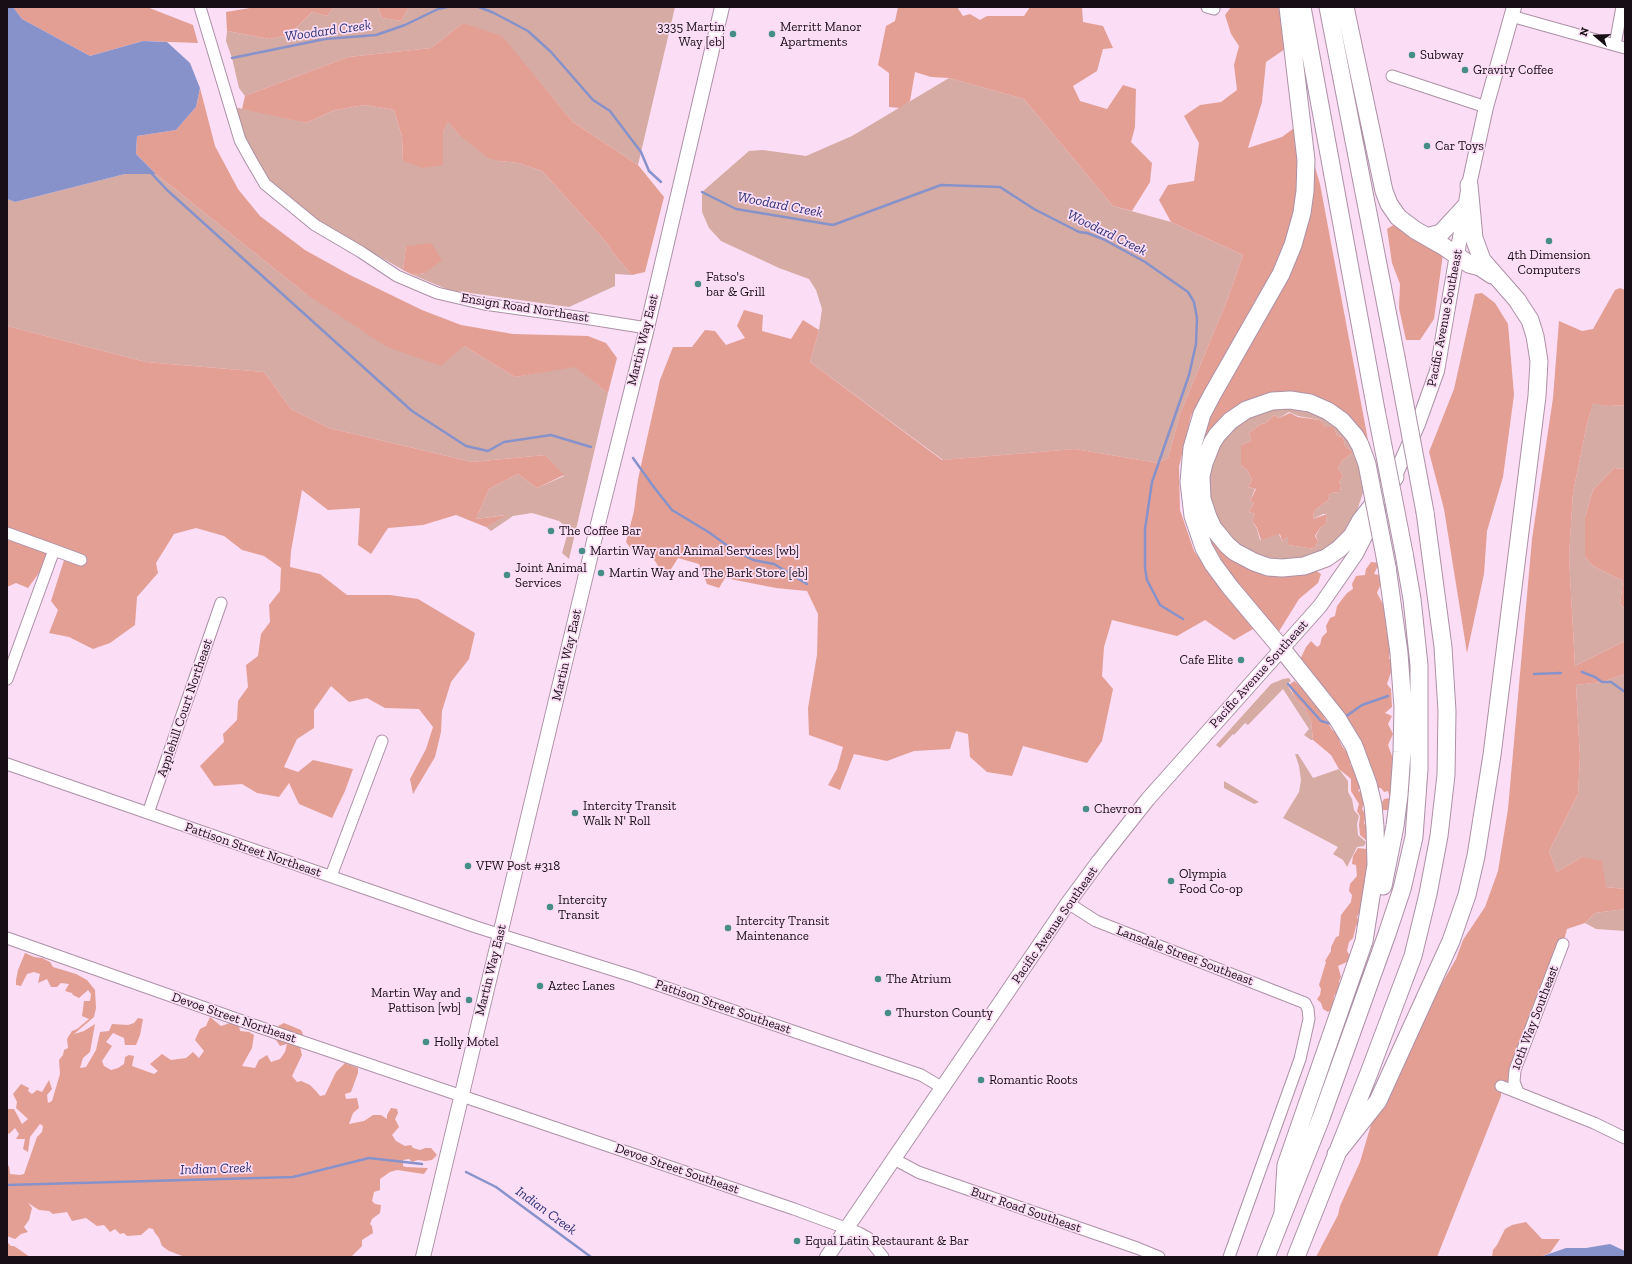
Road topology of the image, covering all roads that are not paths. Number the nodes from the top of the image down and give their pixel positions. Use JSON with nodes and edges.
{"nodes":[{"id":1,"x":200,"y":7,"type":"edge"},
{"id":2,"x":722,"y":7,"type":"edge"},
{"id":3,"x":1288,"y":7,"type":"edge"},
{"id":4,"x":1302,"y":7,"type":"edge"},
{"id":5,"x":1328,"y":7,"type":"edge"},
{"id":6,"x":1345,"y":7,"type":"edge"},
{"id":7,"x":1622,"y":7,"type":"edge"},
{"id":8,"x":1513,"y":12,"type":"edge"},
{"id":9,"x":1620,"y":46,"type":"edge"},
{"id":10,"x":1392,"y":76,"type":"dead end"},
{"id":11,"x":1486,"y":107,"type":"junction"},
{"id":12,"x":1469,"y":185,"type":"junction"},
{"id":13,"x":1465,"y":207,"type":"junction"},
{"id":14,"x":1427,"y":237,"type":"junction"},
{"id":15,"x":1457,"y":256,"type":"junction"},
{"id":16,"x":1500,"y":281,"type":"junction"},
{"id":17,"x":647,"y":328,"type":"junction"},
{"id":18,"x":1395,"y":477,"type":"junction"},
{"id":19,"x":7,"y":533,"type":"edge"},
{"id":20,"x":54,"y":550,"type":"junction"},
{"id":21,"x":81,"y":560,"type":"dead end"},
{"id":22,"x":221,"y":604,"type":"dead end"},
{"id":23,"x":1282,"y":648,"type":"junction"},
{"id":24,"x":7,"y":679,"type":"edge"},
{"id":25,"x":382,"y":741,"type":"dead end"},
{"id":26,"x":7,"y":764,"type":"edge"},
{"id":27,"x":148,"y":813,"type":"junction"},
{"id":28,"x":331,"y":876,"type":"junction"},
{"id":29,"x":1068,"y":904,"type":"junction"},
{"id":30,"x":500,"y":934,"type":"junction"},
{"id":31,"x":7,"y":938,"type":"edge"},
{"id":32,"x":1364,"y":941,"type":"junction"},
{"id":33,"x":1563,"y":944,"type":"dead end"},
{"id":34,"x":1501,"y":1086,"type":"dead end"},
{"id":35,"x":943,"y":1088,"type":"junction"},
{"id":36,"x":1518,"y":1092,"type":"junction"},
{"id":37,"x":462,"y":1096,"type":"junction"},
{"id":38,"x":1625,"y":1138,"type":"edge"},
{"id":39,"x":1336,"y":1154,"type":"junction"},
{"id":40,"x":894,"y":1159,"type":"junction"},
{"id":41,"x":1284,"y":1213,"type":"junction"},
{"id":42,"x":846,"y":1228,"type":"junction"},
{"id":43,"x":423,"y":1257,"type":"edge"},
{"id":44,"x":827,"y":1257,"type":"edge"},
{"id":45,"x":883,"y":1257,"type":"edge"},
{"id":46,"x":1159,"y":1257,"type":"edge"},
{"id":47,"x":1229,"y":1257,"type":"edge"},
{"id":48,"x":1266,"y":1257,"type":"edge"},
{"id":49,"x":1296,"y":1257,"type":"edge"}],
"edges":[{"from":1,"to":17,"type":"street","name":"Ensign Road Northeast"},
{"from":2,"to":17,"type":"main road","name":"Martin Way East"},
{"from":3,"to":23,"type":"highway"},
{"from":4,"to":41,"type":"highway","bridge":true},
{"from":5,"to":39,"type":"highway","bridge":true},
{"from":6,"to":14,"type":"highway"},
{"from":7,"to":9,"type":"street"},
{"from":8,"to":9,"type":"street"},
{"from":8,"to":11,"type":"main road","name":"Pacific Avenue Southeast"},
{"from":10,"to":11,"type":"street"},
{"from":11,"to":12,"type":"main road","name":"Pacific Avenue Southeast"},
{"from":12,"to":13,"type":"main road","name":"Pacific Avenue Southeast"},
{"from":12,"to":16,"type":"highway"},
{"from":13,"to":14,"type":"highway"},
{"from":13,"to":15,"type":"main road","name":"Pacific Avenue Southeast"},
{"from":14,"to":15,"type":"highway"},
{"from":15,"to":16,"type":"highway"},
{"from":15,"to":18,"type":"main road","name":"Pacific Avenue Southeast"},
{"from":16,"to":39,"type":"highway"},
{"from":17,"to":30,"type":"main road","name":"Martin Way East"},
{"from":18,"to":23,"type":"main road","name":"Pacific Avenue Southeast"},
{"from":18,"to":32,"type":"highway","bridge":true},
{"from":19,"to":20,"type":"street"},
{"from":20,"to":21,"type":"street"},
{"from":20,"to":24,"type":"street"},
{"from":22,"to":27,"type":"street","name":"Applehill Court Northeast"},
{"from":23,"to":29,"type":"main road","name":"Pacific Avenue Southeast"},
{"from":23,"to":32,"type":"highway"},
{"from":25,"to":28,"type":"street"},
{"from":26,"to":27,"type":"street","name":"Pattison Street Northeast"},
{"from":27,"to":28,"type":"street","name":"Pattison Street Northeast"},
{"from":28,"to":30,"type":"street","name":"Pattison Street Northeast"},
{"from":29,"to":35,"type":"main road","name":"Pacific Avenue Southeast"},
{"from":29,"to":47,"type":"street","name":"Lansdale Street Southeast"},
{"from":30,"to":35,"type":"street","name":"Pattison Street Southeast"},
{"from":30,"to":37,"type":"main road","name":"Martin Way East"},
{"from":31,"to":37,"type":"street","name":"Devoe Street Northeast"},
{"from":32,"to":41,"type":"highway"},
{"from":33,"to":36,"type":"street","name":"10th Way Southeast"},
{"from":34,"to":36,"type":"street"},
{"from":35,"to":40,"type":"main road","name":"Pacific Avenue Southeast"},
{"from":36,"to":38,"type":"street"},
{"from":37,"to":42,"type":"street","name":"Devoe Street Southeast"},
{"from":37,"to":43,"type":"main road","name":"Martin Way East"},
{"from":39,"to":49,"type":"highway"},
{"from":40,"to":42,"type":"main road","name":"Pacific Avenue Southeast"},
{"from":40,"to":46,"type":"street","name":"Burr Road Southeast"},
{"from":41,"to":48,"type":"highway"},
{"from":42,"to":44,"type":"main road","name":"Pacific Avenue Southeast"},
{"from":42,"to":45,"type":"street","name":"Devoe Street Southeast"}]}
